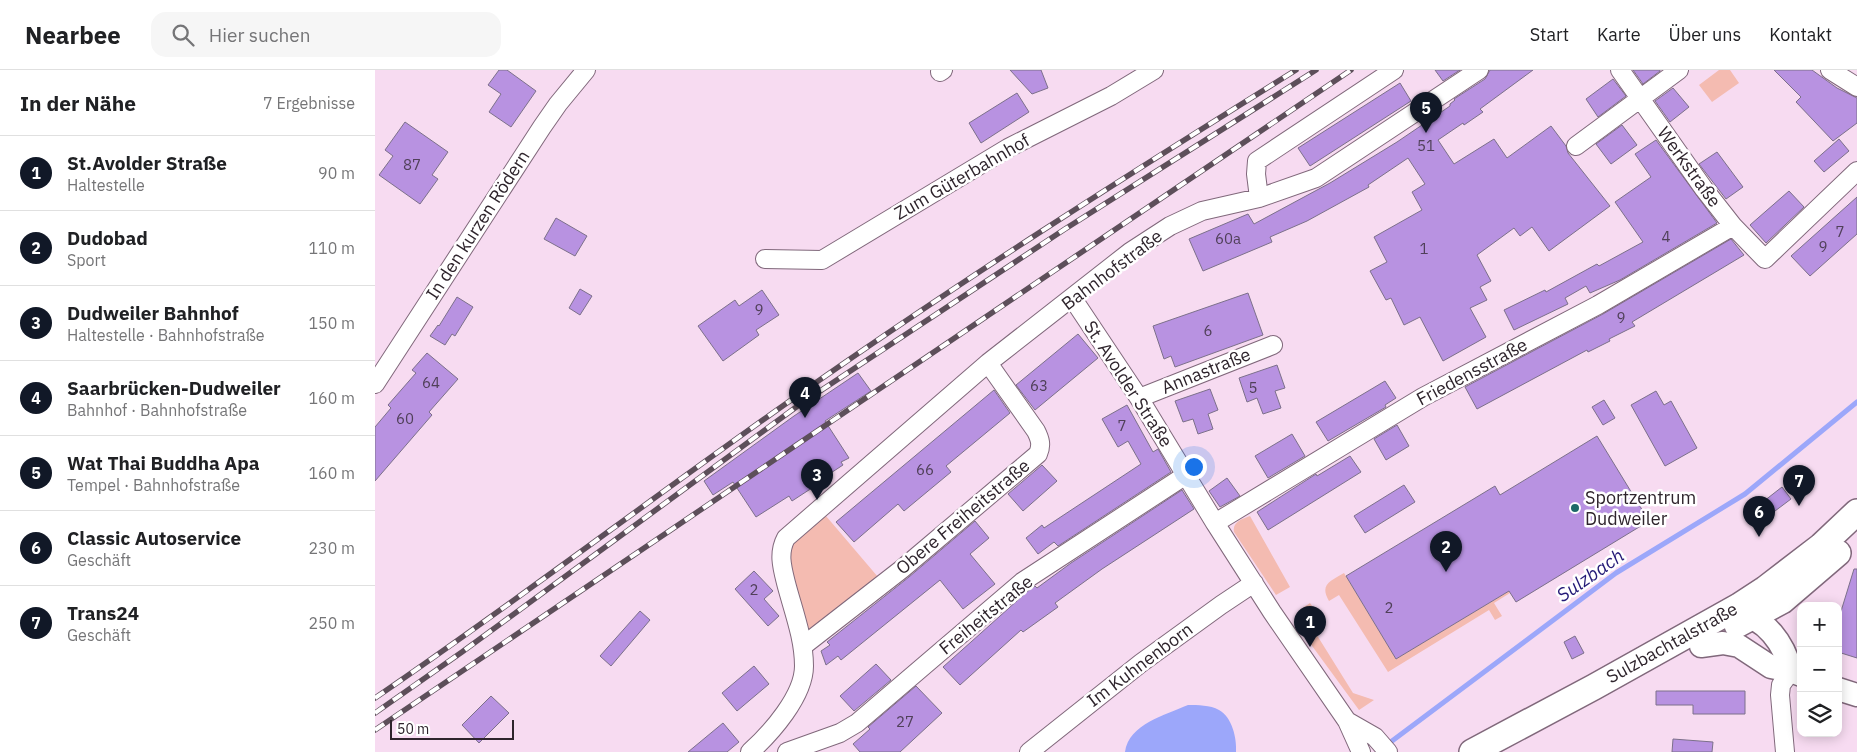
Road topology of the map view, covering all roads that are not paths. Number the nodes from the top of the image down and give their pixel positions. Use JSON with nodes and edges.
{"nodes":[{"id":1,"x":586,"y":70,"type":"edge"},
{"id":2,"x":1154,"y":70,"type":"edge"},
{"id":3,"x":1394,"y":70,"type":"edge"},
{"id":4,"x":1479,"y":70,"type":"edge"},
{"id":5,"x":1620,"y":70,"type":"edge"},
{"id":6,"x":1679,"y":70,"type":"edge"},
{"id":7,"x":1830,"y":70,"type":"edge"},
{"id":8,"x":1857,"y":87,"type":"edge"},
{"id":9,"x":1639,"y":99,"type":"junction"},
{"id":10,"x":1575,"y":146,"type":"dead end"},
{"id":11,"x":1857,"y":171,"type":"edge"},
{"id":12,"x":1259,"y":198,"type":"junction"},
{"id":13,"x":1733,"y":226,"type":"junction"},
{"id":14,"x":765,"y":259,"type":"dead end"},
{"id":15,"x":1073,"y":299,"type":"junction"},
{"id":16,"x":1273,"y":345,"type":"dead end"},
{"id":17,"x":988,"y":363,"type":"junction"},
{"id":18,"x":375,"y":384,"type":"edge"},
{"id":19,"x":1139,"y":398,"type":"junction"},
{"id":20,"x":1186,"y":475,"type":"junction"},
{"id":21,"x":1857,"y":512,"type":"edge"},
{"id":22,"x":1215,"y":523,"type":"junction"},
{"id":23,"x":1857,"y":536,"type":"edge"},
{"id":24,"x":1254,"y":583,"type":"junction"},
{"id":25,"x":1773,"y":591,"type":"junction"},
{"id":26,"x":1725,"y":614,"type":"junction"},
{"id":27,"x":1750,"y":618,"type":"junction"},
{"id":28,"x":1774,"y":635,"type":"junction"},
{"id":29,"x":803,"y":646,"type":"junction"},
{"id":30,"x":1701,"y":646,"type":"junction"},
{"id":31,"x":1751,"y":654,"type":"junction"},
{"id":32,"x":1796,"y":673,"type":"edge"},
{"id":33,"x":1842,"y":690,"type":"edge"},
{"id":34,"x":1857,"y":695,"type":"edge"},
{"id":35,"x":1347,"y":721,"type":"junction"},
{"id":36,"x":752,"y":751,"type":"edge"},
{"id":37,"x":787,"y":752,"type":"edge"},
{"id":38,"x":1029,"y":752,"type":"edge"},
{"id":39,"x":1361,"y":752,"type":"edge"},
{"id":40,"x":1388,"y":752,"type":"edge"},
{"id":41,"x":1472,"y":752,"type":"edge"},
{"id":42,"x":1499,"y":752,"type":"edge"},
{"id":43,"x":1785,"y":752,"type":"edge"}],
"edges":[{"from":1,"to":18,"type":"street","name":"In den kurzen Rödern"},
{"from":2,"to":14,"type":"street","name":"Zum Güterbahnhof"},
{"from":3,"to":12,"type":"street"},
{"from":4,"to":12,"type":"street","name":"Bahnhofstraße"},
{"from":5,"to":9,"type":"street","name":"Werkstraße"},
{"from":6,"to":9,"type":"street"},
{"from":7,"to":8,"type":"street"},
{"from":9,"to":10,"type":"street"},
{"from":9,"to":13,"type":"street","name":"Werkstraße"},
{"from":11,"to":13,"type":"street","name":"Werkstraße"},
{"from":12,"to":15,"type":"street","name":"Bahnhofstraße"},
{"from":13,"to":22,"type":"street","name":"Friedensstraße"},
{"from":15,"to":17,"type":"street","name":"Bahnhofstraße"},
{"from":15,"to":19,"type":"street","name":"St. Avolder Straße"},
{"from":16,"to":19,"type":"street","name":"Annastraße"},
{"from":17,"to":29,"type":"street","name":"Bahnhofstraße"},
{"from":17,"to":29,"type":"street","name":"Obere Freiheitstraße"},
{"from":19,"to":20,"type":"street","name":"St. Avolder Straße"},
{"from":20,"to":22,"type":"street","name":"St. Avolder Straße"},
{"from":20,"to":37,"type":"street","name":"Freiheitstraße"},
{"from":21,"to":25,"type":"main road","name":"Sulzbachtalstraße"},
{"from":22,"to":24,"type":"street","name":"St. Avolder Straße"},
{"from":23,"to":25,"type":"main road","name":"Sulzbachtalstraße"},
{"from":24,"to":35,"type":"street","name":"St. Avolder Straße"},
{"from":24,"to":38,"type":"street","name":"Im Kuhnenborn"},
{"from":25,"to":26,"type":"main road","name":"Sulzbachtalstraße"},
{"from":25,"to":27,"type":"main road","name":"Sulzbachtalstraße"},
{"from":25,"to":28,"type":"street"},
{"from":26,"to":27,"type":"street"},
{"from":26,"to":41,"type":"main road","name":"Sulzbachtalstraße"},
{"from":27,"to":28,"type":"street"},
{"from":27,"to":30,"type":"main road","name":"Sulzbachtalstraße"},
{"from":27,"to":31,"type":"street"},
{"from":28,"to":32,"type":"street"},
{"from":29,"to":36,"type":"street"},
{"from":30,"to":31,"type":"street"},
{"from":30,"to":42,"type":"main road","name":"Sulzbachtalstraße"},
{"from":31,"to":32,"type":"street"},
{"from":32,"to":43,"type":"street"},
{"from":33,"to":34,"type":"street"},
{"from":35,"to":39,"type":"street","name":"St. Avolder Straße"},
{"from":35,"to":40,"type":"street","name":"St. Avolder Straße"}]}
